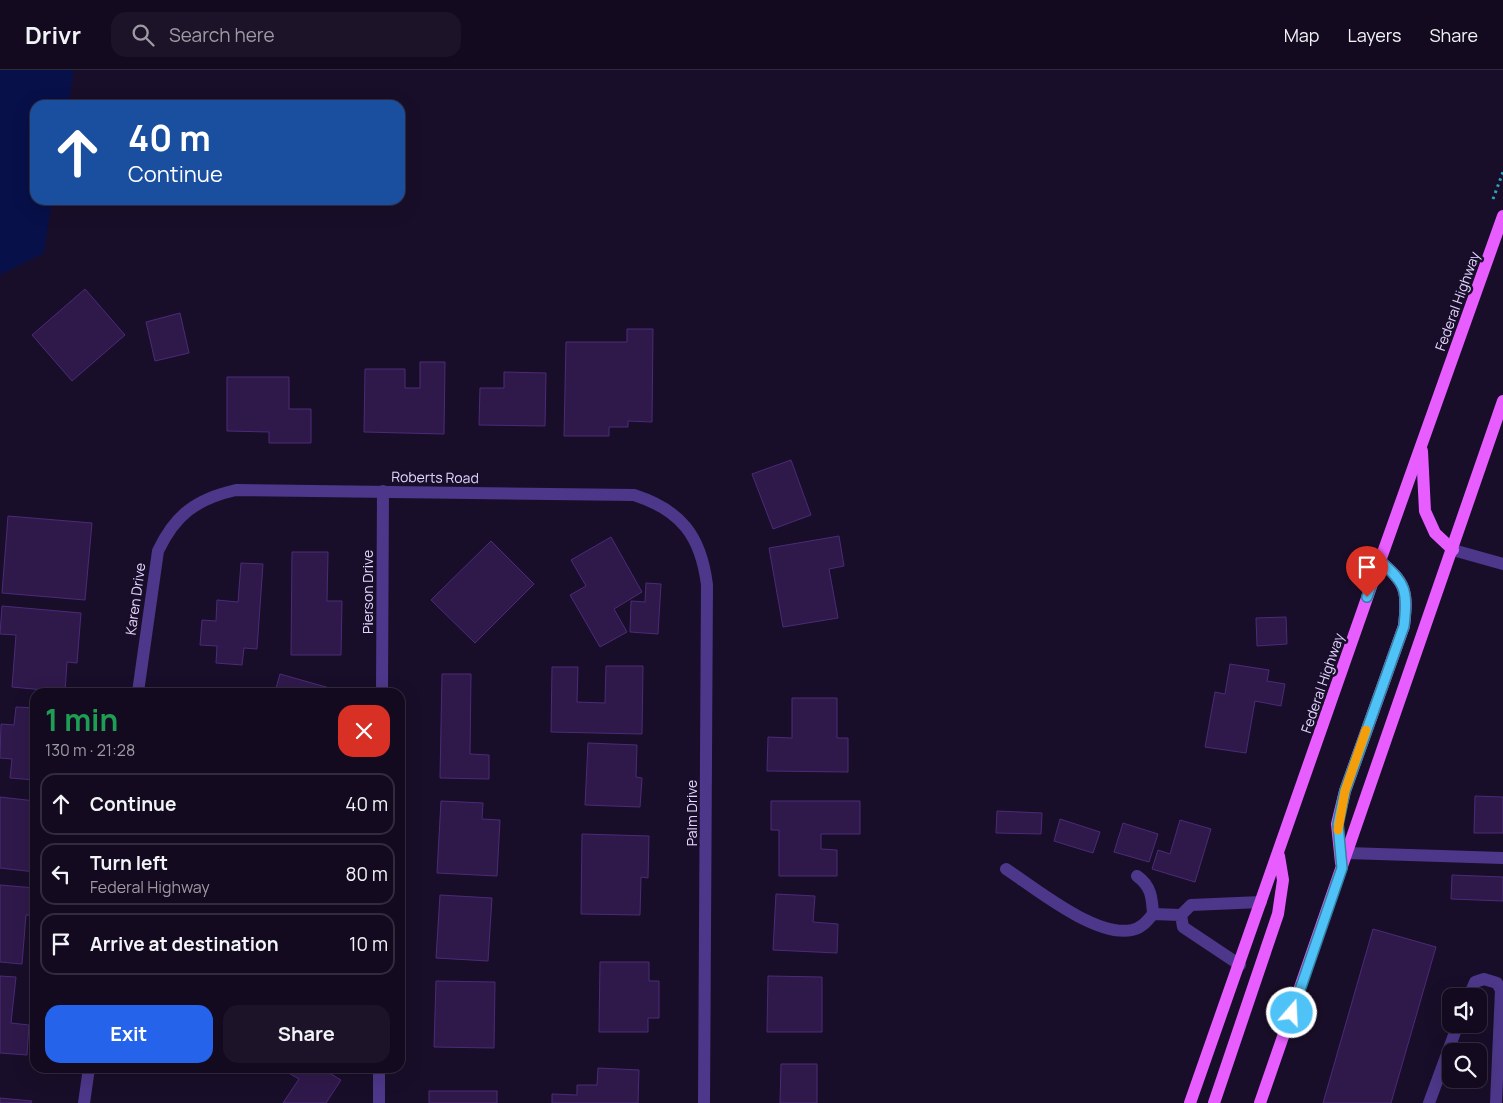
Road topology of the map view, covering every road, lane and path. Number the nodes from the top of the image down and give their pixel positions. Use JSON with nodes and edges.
{"nodes":[{"id":1,"x":1503,"y":216,"type":"edge"},
{"id":2,"x":1503,"y":401,"type":"edge"},
{"id":3,"x":1422,"y":444,"type":"junction"},
{"id":4,"x":383,"y":491,"type":"junction"},
{"id":5,"x":180,"y":517,"type":"joint"},
{"id":6,"x":686,"y":527,"type":"joint"},
{"id":7,"x":1453,"y":550,"type":"junction"},
{"id":8,"x":1380,"y":561,"type":"junction"},
{"id":9,"x":1503,"y":564,"type":"edge"},
{"id":10,"x":139,"y":688,"type":"edge"},
{"id":11,"x":382,"y":688,"type":"edge"},
{"id":12,"x":1347,"y":853,"type":"junction"},
{"id":13,"x":1278,"y":854,"type":"junction"},
{"id":14,"x":1503,"y":858,"type":"edge"},
{"id":15,"x":1342,"y":868,"type":"junction"},
{"id":16,"x":1006,"y":869,"type":"dead end"},
{"id":17,"x":1137,"y":876,"type":"dead end"},
{"id":18,"x":1261,"y":902,"type":"junction"},
{"id":19,"x":1153,"y":914,"type":"junction"},
{"id":20,"x":1181,"y":916,"type":"junction"},
{"id":21,"x":1240,"y":965,"type":"junction"},
{"id":22,"x":1472,"y":988,"type":"edge"},
{"id":23,"x":1455,"y":1033,"type":"edge"},
{"id":24,"x":88,"y":1073,"type":"edge"},
{"id":25,"x":379,"y":1073,"type":"edge"},
{"id":26,"x":84,"y":1103,"type":"edge"},
{"id":27,"x":379,"y":1103,"type":"edge"},
{"id":28,"x":704,"y":1103,"type":"edge"},
{"id":29,"x":1190,"y":1103,"type":"edge"},
{"id":30,"x":1214,"y":1103,"type":"edge"},
{"id":31,"x":1260,"y":1103,"type":"edge"},
{"id":32,"x":1429,"y":1103,"type":"edge"},
{"id":33,"x":1496,"y":1103,"type":"edge"}],
"edges":[{"from":1,"to":3,"type":"main road","name":"Federal Highway"},
{"from":2,"to":7,"type":"main road"},
{"from":3,"to":7,"type":"main road"},
{"from":3,"to":8,"type":"main road","name":"Federal Highway"},
{"from":4,"to":5,"type":"street","name":"Roberts Road"},
{"from":4,"to":6,"type":"street","name":"Roberts Road"},
{"from":4,"to":11,"type":"street","name":"Pierson Drive"},
{"from":5,"to":10,"type":"street","name":"Karen Drive"},
{"from":6,"to":28,"type":"street","name":"Palm Drive"},
{"from":7,"to":9,"type":"street"},
{"from":7,"to":12,"type":"main road"},
{"from":8,"to":13,"type":"main road","name":"Federal Highway"},
{"from":8,"to":15,"type":"main road"},
{"from":12,"to":14,"type":"street"},
{"from":12,"to":15,"type":"main road"},
{"from":13,"to":18,"type":"main road","name":"Federal Highway"},
{"from":13,"to":30,"type":"main road"},
{"from":15,"to":31,"type":"main road"},
{"from":16,"to":19,"type":"street"},
{"from":17,"to":19,"type":"street"},
{"from":18,"to":20,"type":"street"},
{"from":18,"to":21,"type":"main road","name":"Federal Highway"},
{"from":19,"to":20,"type":"street"},
{"from":20,"to":21,"type":"street"},
{"from":21,"to":29,"type":"main road","name":"Federal Highway"},
{"from":22,"to":33,"type":"street"},
{"from":23,"to":32,"type":"street"},
{"from":24,"to":26,"type":"street"},
{"from":25,"to":27,"type":"street"}]}
